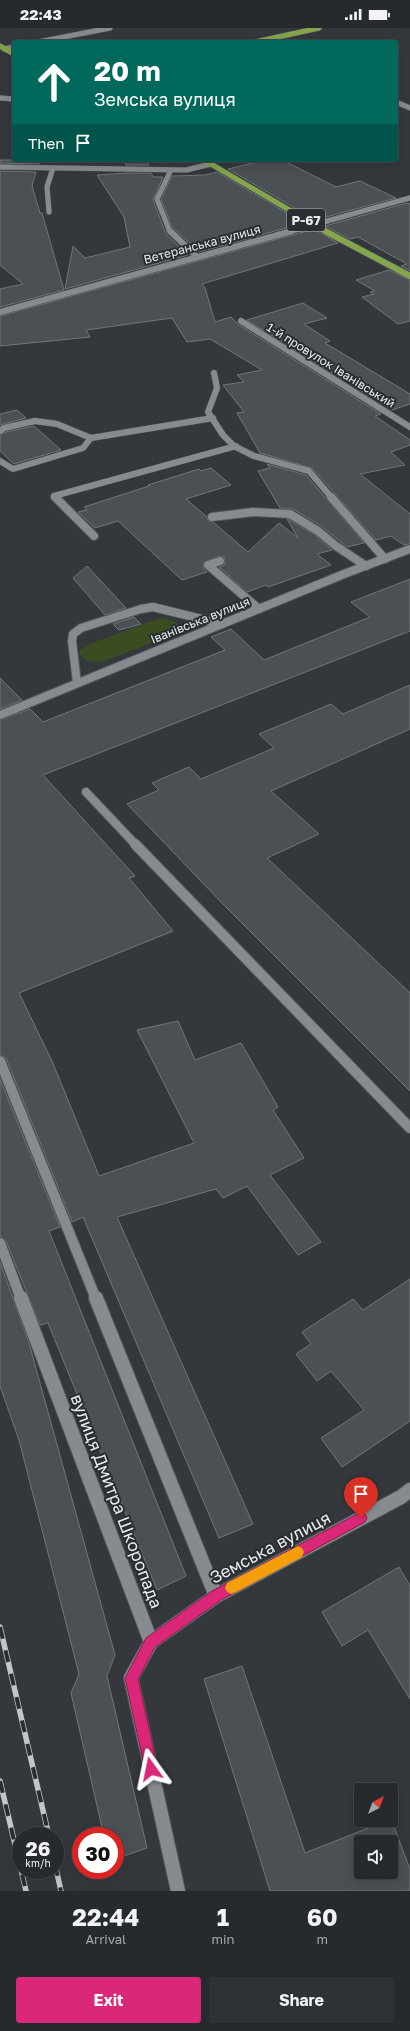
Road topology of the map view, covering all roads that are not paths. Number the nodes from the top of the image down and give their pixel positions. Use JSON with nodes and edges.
{"nodes":[{"id":1,"x":110,"y":28,"type":"edge"},
{"id":2,"x":319,"y":28,"type":"edge"},
{"id":3,"x":48,"y":40,"type":"edge"},
{"id":4,"x":273,"y":40,"type":"edge"},
{"id":5,"x":12,"y":47,"type":"edge"},
{"id":6,"x":2,"y":48,"type":"edge"},
{"id":7,"x":12,"y":53,"type":"edge"},
{"id":8,"x":0,"y":98,"type":"edge"},
{"id":9,"x":12,"y":99,"type":"edge"},
{"id":10,"x":398,"y":103,"type":"edge"},
{"id":11,"x":410,"y":108,"type":"edge"},
{"id":12,"x":208,"y":162,"type":"edge"},
{"id":13,"x":211,"y":164,"type":"junction"},
{"id":14,"x":0,"y":167,"type":"edge"},
{"id":15,"x":53,"y":168,"type":"junction"},
{"id":16,"x":171,"y":170,"type":"junction"},
{"id":17,"x":410,"y":198,"type":"edge"},
{"id":18,"x":49,"y":212,"type":"dead end"},
{"id":19,"x":314,"y":225,"type":"junction"},
{"id":20,"x":197,"y":257,"type":"junction"},
{"id":21,"x":410,"y":276,"type":"edge"},
{"id":22,"x":0,"y":312,"type":"edge"},
{"id":23,"x":241,"y":321,"type":"dead end"},
{"id":24,"x":214,"y":373,"type":"dead end"},
{"id":25,"x":212,"y":418,"type":"junction"},
{"id":26,"x":410,"y":427,"type":"edge"},
{"id":27,"x":0,"y":431,"type":"edge"},
{"id":28,"x":91,"y":438,"type":"junction"},
{"id":29,"x":236,"y":446,"type":"junction"},
{"id":30,"x":0,"y":461,"type":"edge"},
{"id":31,"x":212,"y":517,"type":"dead end"},
{"id":32,"x":94,"y":536,"type":"dead end"},
{"id":33,"x":410,"y":549,"type":"edge"},
{"id":34,"x":385,"y":559,"type":"junction"},
{"id":35,"x":220,"y":561,"type":"dead end"},
{"id":36,"x":366,"y":566,"type":"junction"},
{"id":37,"x":259,"y":609,"type":"junction"},
{"id":38,"x":222,"y":624,"type":"junction"},
{"id":39,"x":77,"y":684,"type":"junction"},
{"id":40,"x":0,"y":715,"type":"edge"},
{"id":41,"x":86,"y":792,"type":"dead end"},
{"id":42,"x":0,"y":1061,"type":"edge"},
{"id":43,"x":410,"y":1128,"type":"edge"},
{"id":44,"x":0,"y":1244,"type":"edge"},
{"id":45,"x":410,"y":1490,"type":"edge"},
{"id":46,"x":216,"y":1596,"type":"junction"},
{"id":47,"x":151,"y":1642,"type":"junction"},
{"id":48,"x":178,"y":1891,"type":"edge"}],
"edges":[{"from":1,"to":3,"type":"street"},
{"from":2,"to":4,"type":"main road"},
{"from":5,"to":6,"type":"street"},
{"from":6,"to":7,"type":"main road"},
{"from":8,"to":9,"type":"street"},
{"from":10,"to":11,"type":"street"},
{"from":12,"to":13,"type":"main road","number":"Р-67"},
{"from":13,"to":16,"type":"street"},
{"from":13,"to":19,"type":"main road","number":"Р-67"},
{"from":14,"to":15,"type":"street"},
{"from":15,"to":16,"type":"street"},
{"from":15,"to":18,"type":"street"},
{"from":16,"to":20,"type":"street"},
{"from":17,"to":19,"type":"street","name":"Ветеранська вулиця"},
{"from":19,"to":20,"type":"street","name":"Ветеранська вулиця"},
{"from":19,"to":21,"type":"main road","number":"Р-67"},
{"from":20,"to":22,"type":"street","name":"Ветеранська вулиця"},
{"from":23,"to":26,"type":"street","name":"1-й провулок Іванівський"},
{"from":24,"to":25,"type":"street"},
{"from":25,"to":28,"type":"street"},
{"from":25,"to":29,"type":"street"},
{"from":27,"to":28,"type":"street"},
{"from":28,"to":30,"type":"street"},
{"from":29,"to":32,"type":"street"},
{"from":29,"to":34,"type":"street"},
{"from":31,"to":36,"type":"street"},
{"from":33,"to":34,"type":"street","name":"Іванівська вулиця"},
{"from":34,"to":36,"type":"street","name":"Іванівська вулиця"},
{"from":35,"to":37,"type":"street"},
{"from":36,"to":37,"type":"street","name":"Іванівська вулиця"},
{"from":37,"to":38,"type":"street","name":"Іванівська вулиця"},
{"from":38,"to":39,"type":"street","name":"Іванівська вулиця"},
{"from":38,"to":39,"type":"street"},
{"from":39,"to":40,"type":"street","name":"Іванівська вулиця"},
{"from":41,"to":43,"type":"street"},
{"from":42,"to":46,"type":"street"},
{"from":44,"to":47,"type":"street","name":"вулиця Дмитра Шкоропада"},
{"from":45,"to":46,"type":"street","name":"Земська вулиця"},
{"from":46,"to":47,"type":"street","name":"Земська вулиця"},
{"from":47,"to":48,"type":"street"}]}
